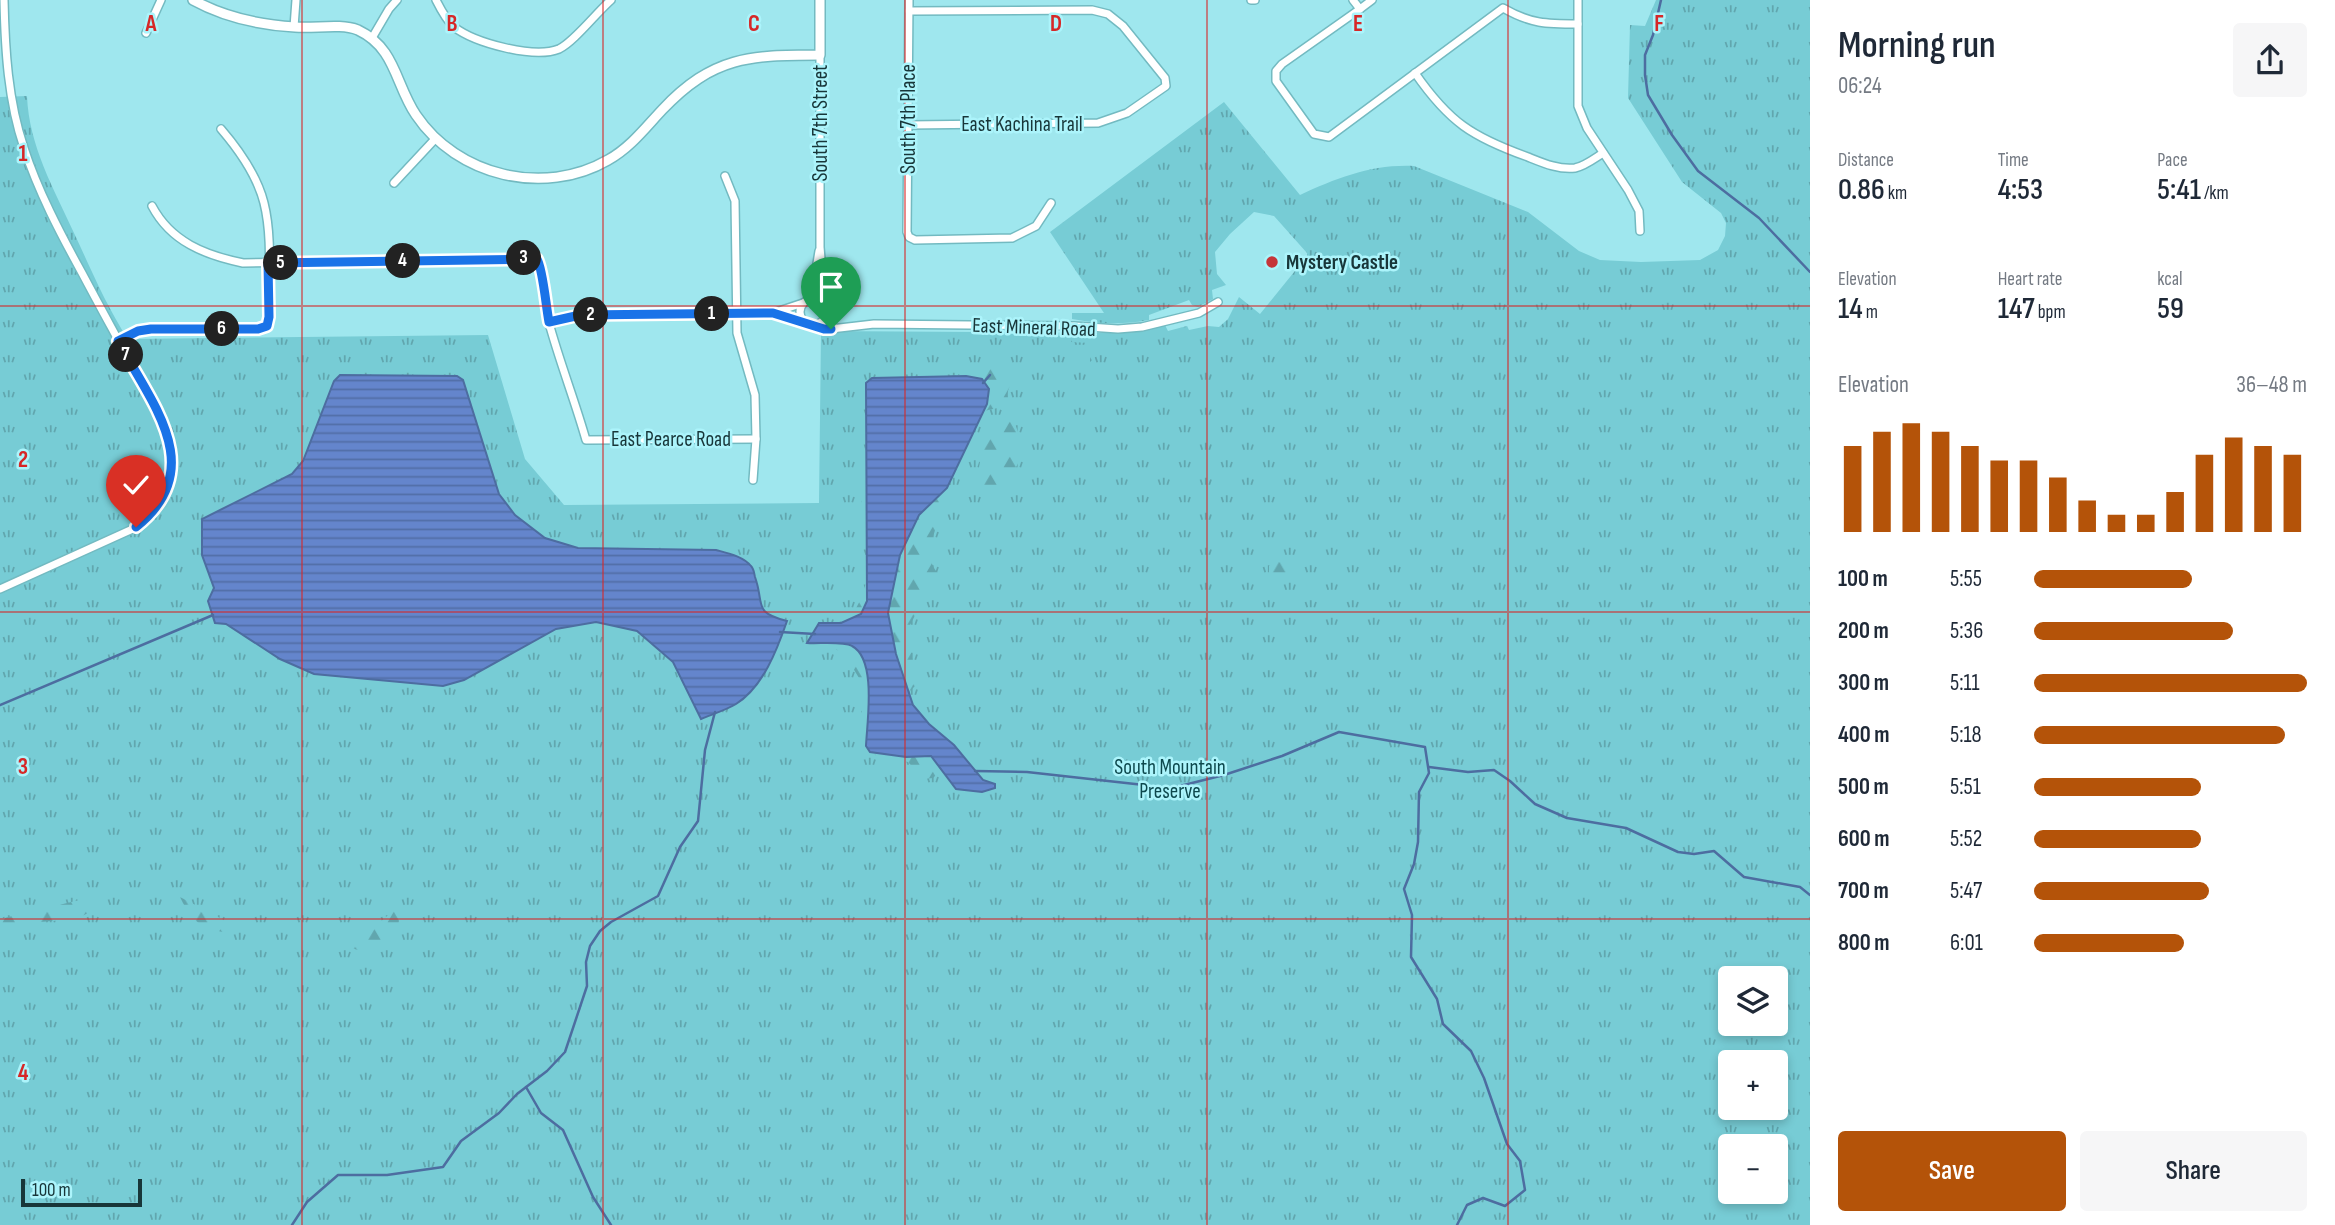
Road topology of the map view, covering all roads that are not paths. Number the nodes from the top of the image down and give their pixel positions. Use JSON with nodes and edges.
{"nodes":[{"id":1,"x":4,"y":0,"type":"edge"},
{"id":2,"x":160,"y":0,"type":"edge"},
{"id":3,"x":193,"y":0,"type":"edge"},
{"id":4,"x":296,"y":0,"type":"edge"},
{"id":5,"x":397,"y":0,"type":"edge"},
{"id":6,"x":436,"y":0,"type":"edge"},
{"id":7,"x":611,"y":0,"type":"edge"},
{"id":8,"x":820,"y":0,"type":"edge"},
{"id":9,"x":909,"y":0,"type":"edge"},
{"id":10,"x":1353,"y":0,"type":"edge"},
{"id":11,"x":1372,"y":0,"type":"edge"},
{"id":12,"x":1497,"y":0,"type":"edge"},
{"id":13,"x":1578,"y":0,"type":"edge"},
{"id":14,"x":1503,"y":8,"type":"junction"},
{"id":15,"x":1360,"y":9,"type":"junction"},
{"id":16,"x":909,"y":11,"type":"junction"},
{"id":17,"x":1578,"y":24,"type":"junction"},
{"id":18,"x":294,"y":27,"type":"junction"},
{"id":19,"x":146,"y":33,"type":"dead end"},
{"id":20,"x":372,"y":38,"type":"junction"},
{"id":21,"x":820,"y":55,"type":"junction"},
{"id":22,"x":1415,"y":73,"type":"junction"},
{"id":23,"x":908,"y":125,"type":"junction"},
{"id":24,"x":221,"y":129,"type":"dead end"},
{"id":25,"x":436,"y":138,"type":"junction"},
{"id":26,"x":1603,"y":153,"type":"junction"},
{"id":27,"x":725,"y":176,"type":"dead end"},
{"id":28,"x":394,"y":183,"type":"dead end"},
{"id":29,"x":1051,"y":203,"type":"dead end"},
{"id":30,"x":152,"y":206,"type":"dead end"},
{"id":31,"x":1640,"y":231,"type":"dead end"},
{"id":32,"x":820,"y":247,"type":"junction"},
{"id":33,"x":268,"y":263,"type":"junction"},
{"id":34,"x":805,"y":302,"type":"junction"},
{"id":35,"x":1218,"y":302,"type":"dead end"},
{"id":36,"x":825,"y":307,"type":"junction"},
{"id":37,"x":736,"y":313,"type":"junction"},
{"id":38,"x":773,"y":313,"type":"junction"},
{"id":39,"x":826,"y":316,"type":"junction"},
{"id":40,"x":549,"y":322,"type":"junction"},
{"id":41,"x":809,"y":324,"type":"junction"},
{"id":42,"x":845,"y":327,"type":"junction"},
{"id":43,"x":118,"y":341,"type":"junction"},
{"id":44,"x":756,"y":439,"type":"junction"},
{"id":45,"x":753,"y":480,"type":"dead end"},
{"id":46,"x":0,"y":589,"type":"edge"}],
"edges":[{"from":1,"to":43,"type":"street"},
{"from":2,"to":19,"type":"street"},
{"from":3,"to":18,"type":"street"},
{"from":4,"to":18,"type":"street"},
{"from":5,"to":20,"type":"street"},
{"from":6,"to":7,"type":"street"},
{"from":8,"to":21,"type":"street","name":"South 7th Street"},
{"from":9,"to":16,"type":"street","name":"South 7th Place"},
{"from":10,"to":15,"type":"street"},
{"from":11,"to":15,"type":"street"},
{"from":12,"to":14,"type":"street"},
{"from":13,"to":17,"type":"street"},
{"from":14,"to":17,"type":"street"},
{"from":14,"to":22,"type":"street"},
{"from":15,"to":22,"type":"street"},
{"from":16,"to":23,"type":"street","name":"South 7th Place"},
{"from":16,"to":23,"type":"street","name":"East Kachina Trail"},
{"from":17,"to":26,"type":"street"},
{"from":18,"to":20,"type":"street"},
{"from":20,"to":25,"type":"street"},
{"from":21,"to":25,"type":"street"},
{"from":21,"to":32,"type":"street","name":"South 7th Street"},
{"from":22,"to":26,"type":"street"},
{"from":23,"to":29,"type":"street","name":"South 7th Place"},
{"from":24,"to":33,"type":"street"},
{"from":25,"to":28,"type":"street"},
{"from":26,"to":31,"type":"street"},
{"from":27,"to":37,"type":"street"},
{"from":30,"to":33,"type":"street"},
{"from":32,"to":34,"type":"street","name":"South 7th Street"},
{"from":32,"to":36,"type":"street","name":"South 7th Street"},
{"from":33,"to":40,"type":"street"},
{"from":33,"to":43,"type":"street"},
{"from":34,"to":36,"type":"street"},
{"from":34,"to":38,"type":"street","name":"East Mineral Road"},
{"from":34,"to":41,"type":"street","name":"South 7th Street"},
{"from":35,"to":42,"type":"street","name":"East Mineral Road"},
{"from":36,"to":39,"type":"street","name":"South 7th Street"},
{"from":37,"to":38,"type":"street","name":"East Mineral Road"},
{"from":37,"to":40,"type":"street","name":"East Mineral Road"},
{"from":37,"to":44,"type":"street"},
{"from":38,"to":41,"type":"street","name":"East Mineral Road"},
{"from":39,"to":41,"type":"street"},
{"from":39,"to":42,"type":"street"},
{"from":40,"to":44,"type":"street","name":"East Pearce Road"},
{"from":41,"to":42,"type":"street","name":"East Mineral Road"},
{"from":43,"to":46,"type":"street"},
{"from":44,"to":45,"type":"street"}]}
